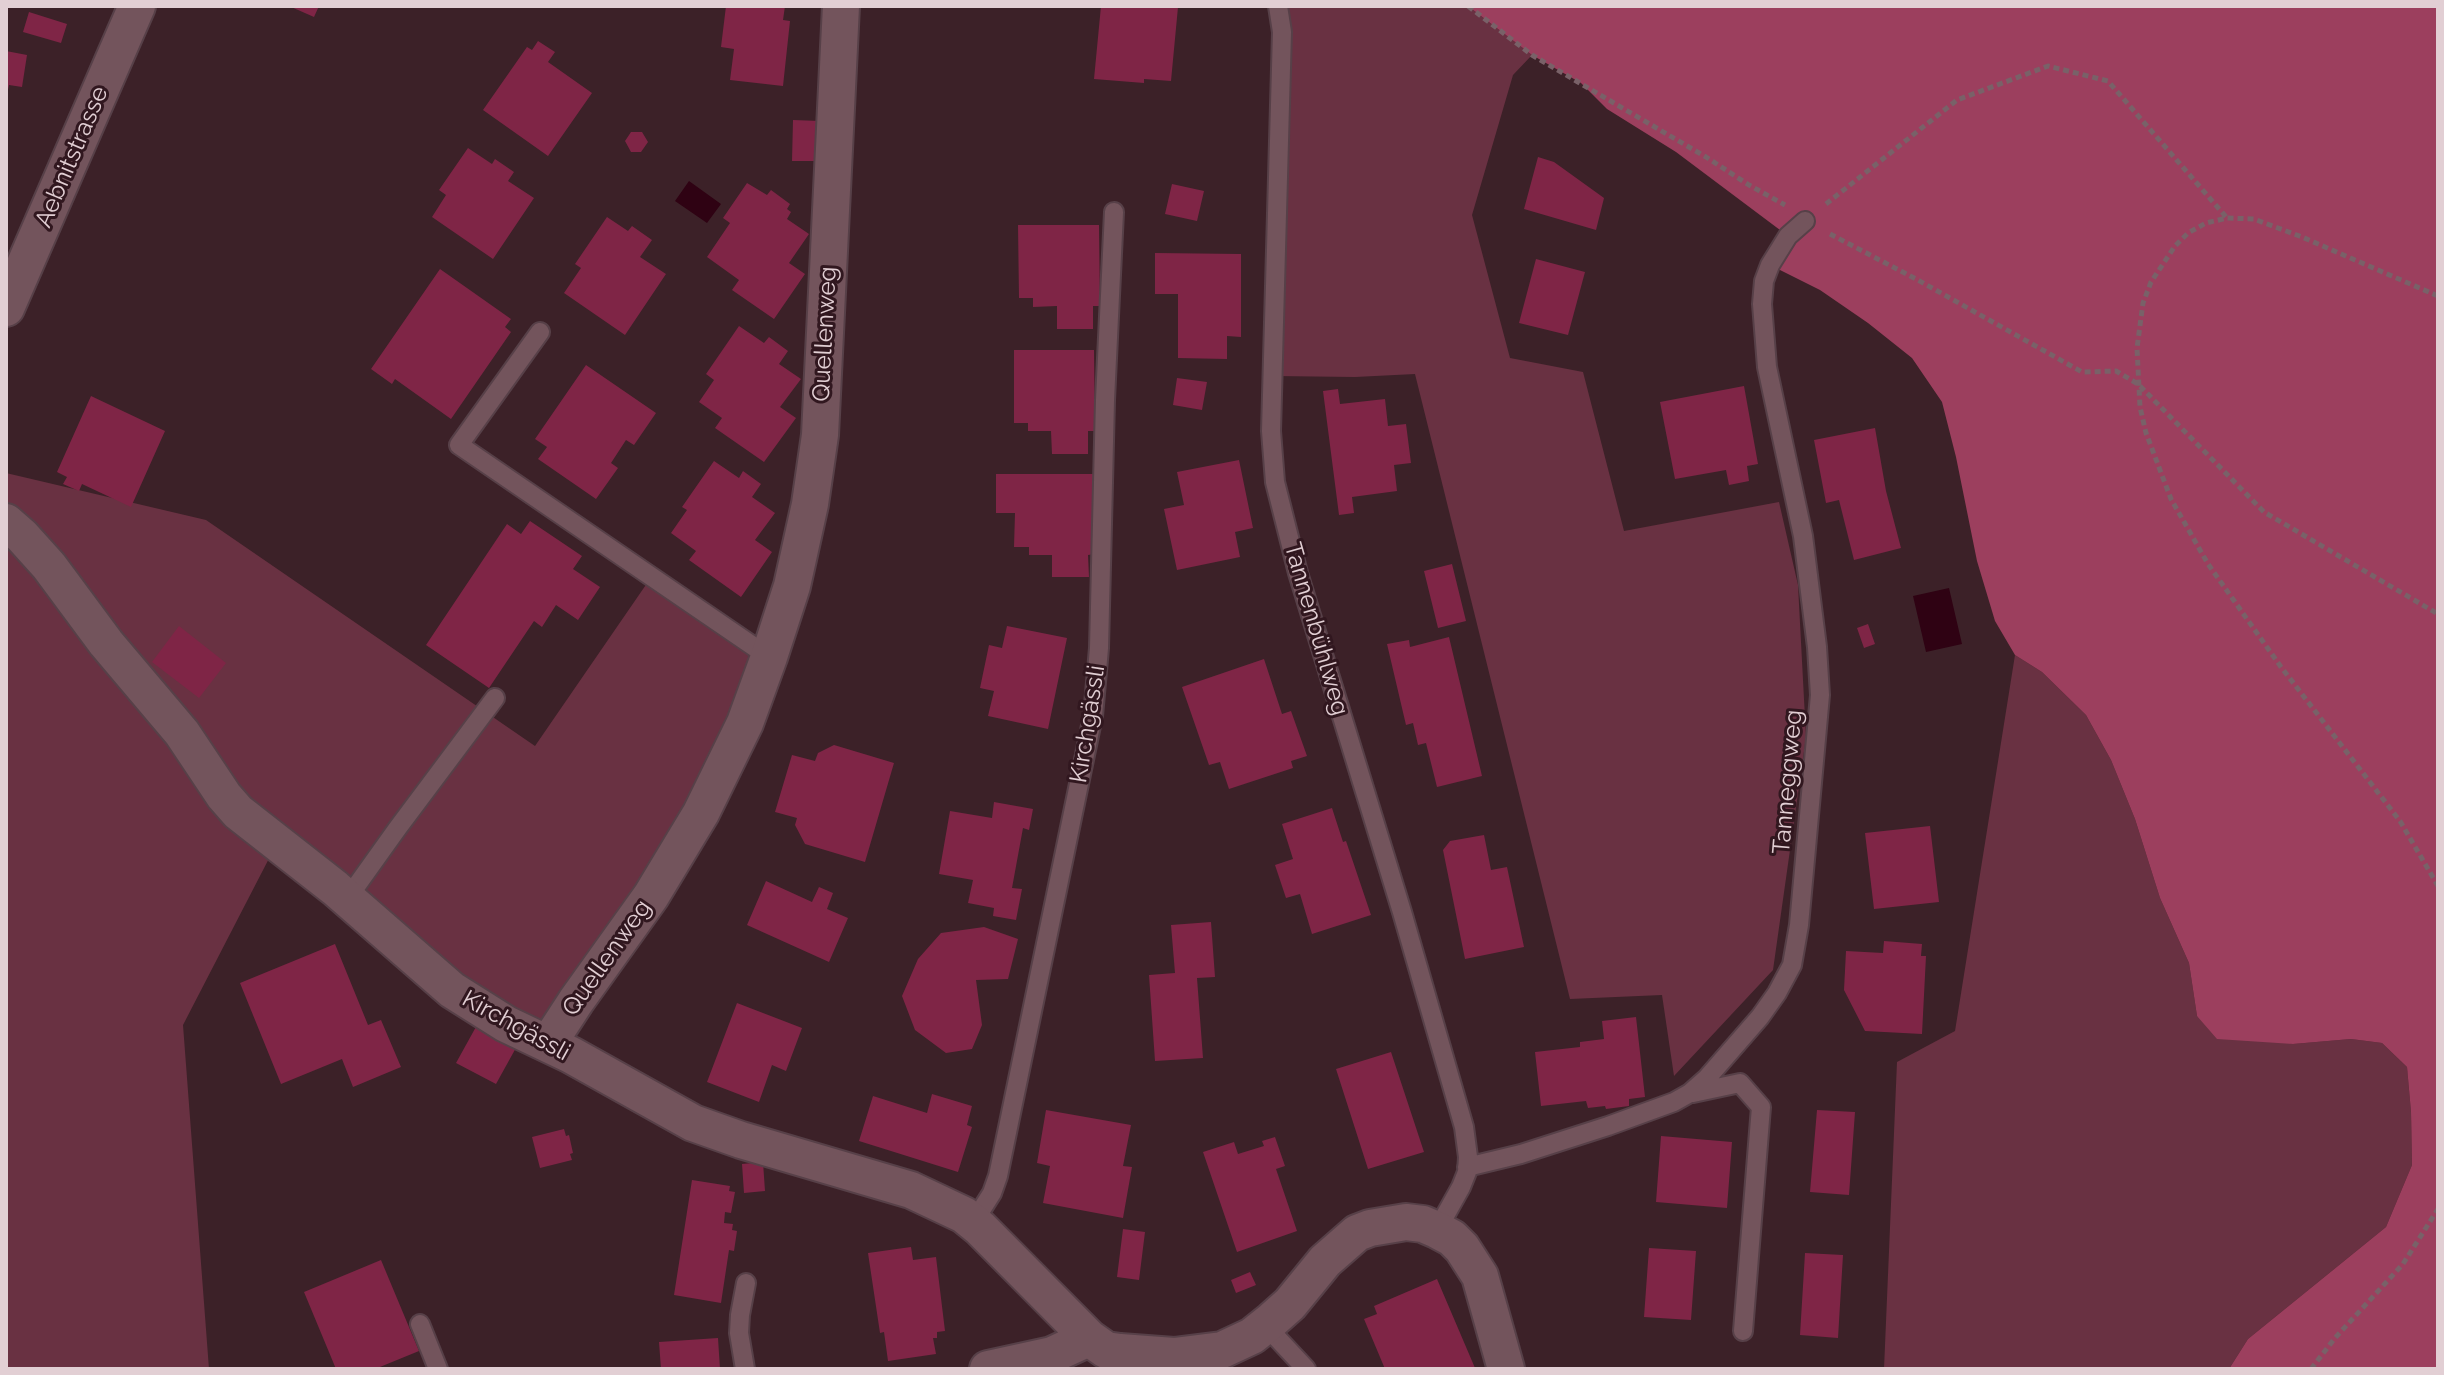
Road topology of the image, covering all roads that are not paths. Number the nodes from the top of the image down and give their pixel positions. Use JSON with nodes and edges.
{"nodes":[{"id":1,"x":137,"y":6,"type":"edge"},
{"id":2,"x":841,"y":6,"type":"edge"},
{"id":3,"x":1278,"y":6,"type":"edge"},
{"id":4,"x":1114,"y":212,"type":"dead end"},
{"id":5,"x":1805,"y":221,"type":"road end"},
{"id":6,"x":6,"y":308,"type":"edge"},
{"id":7,"x":540,"y":332,"type":"dead end"},
{"id":8,"x":6,"y":522,"type":"edge"},
{"id":9,"x":769,"y":657,"type":"junction"},
{"id":10,"x":495,"y":698,"type":"dead end"},
{"id":11,"x":347,"y":899,"type":"junction"},
{"id":12,"x":548,"y":1044,"type":"junction"},
{"id":13,"x":1690,"y":1093,"type":"junction"},
{"id":14,"x":1467,"y":1167,"type":"junction"},
{"id":15,"x":973,"y":1223,"type":"junction"},
{"id":16,"x":1437,"y":1230,"type":"junction"},
{"id":17,"x":746,"y":1283,"type":"dead end"},
{"id":18,"x":420,"y":1324,"type":"dead end"},
{"id":19,"x":1265,"y":1325,"type":"junction"},
{"id":20,"x":1743,"y":1331,"type":"dead end"},
{"id":21,"x":1104,"y":1353,"type":"edge"},
{"id":22,"x":438,"y":1369,"type":"edge"},
{"id":23,"x":745,"y":1369,"type":"edge"},
{"id":24,"x":988,"y":1369,"type":"edge"},
{"id":25,"x":1306,"y":1369,"type":"edge"},
{"id":26,"x":1506,"y":1369,"type":"edge"}],
"edges":[{"from":1,"to":6,"type":"street","name":"Aebnitstrasse"},
{"from":2,"to":9,"type":"street","name":"Quellenweg"},
{"from":3,"to":14,"type":"lane","name":"Tannenbühlweg"},
{"from":4,"to":15,"type":"lane","name":"Kirchgässli"},
{"from":5,"to":13,"type":"lane","name":"Tanneggweg"},
{"from":7,"to":9,"type":"lane"},
{"from":8,"to":11,"type":"street","name":"Kirchgässli"},
{"from":9,"to":12,"type":"street","name":"Quellenweg"},
{"from":10,"to":11,"type":"lane"},
{"from":11,"to":12,"type":"street","name":"Kirchgässli"},
{"from":12,"to":15,"type":"street","name":"Kirchgässli"},
{"from":13,"to":14,"type":"lane","name":"Tanneggweg"},
{"from":13,"to":20,"type":"lane"},
{"from":14,"to":16,"type":"lane","name":"Tannenbühlweg"},
{"from":15,"to":21,"type":"street","name":"Kirchgässli"},
{"from":16,"to":19,"type":"street"},
{"from":16,"to":26,"type":"street"},
{"from":17,"to":23,"type":"lane"},
{"from":18,"to":22,"type":"lane"},
{"from":19,"to":21,"type":"street"},
{"from":19,"to":25,"type":"lane"},
{"from":21,"to":24,"type":"street"}]}
